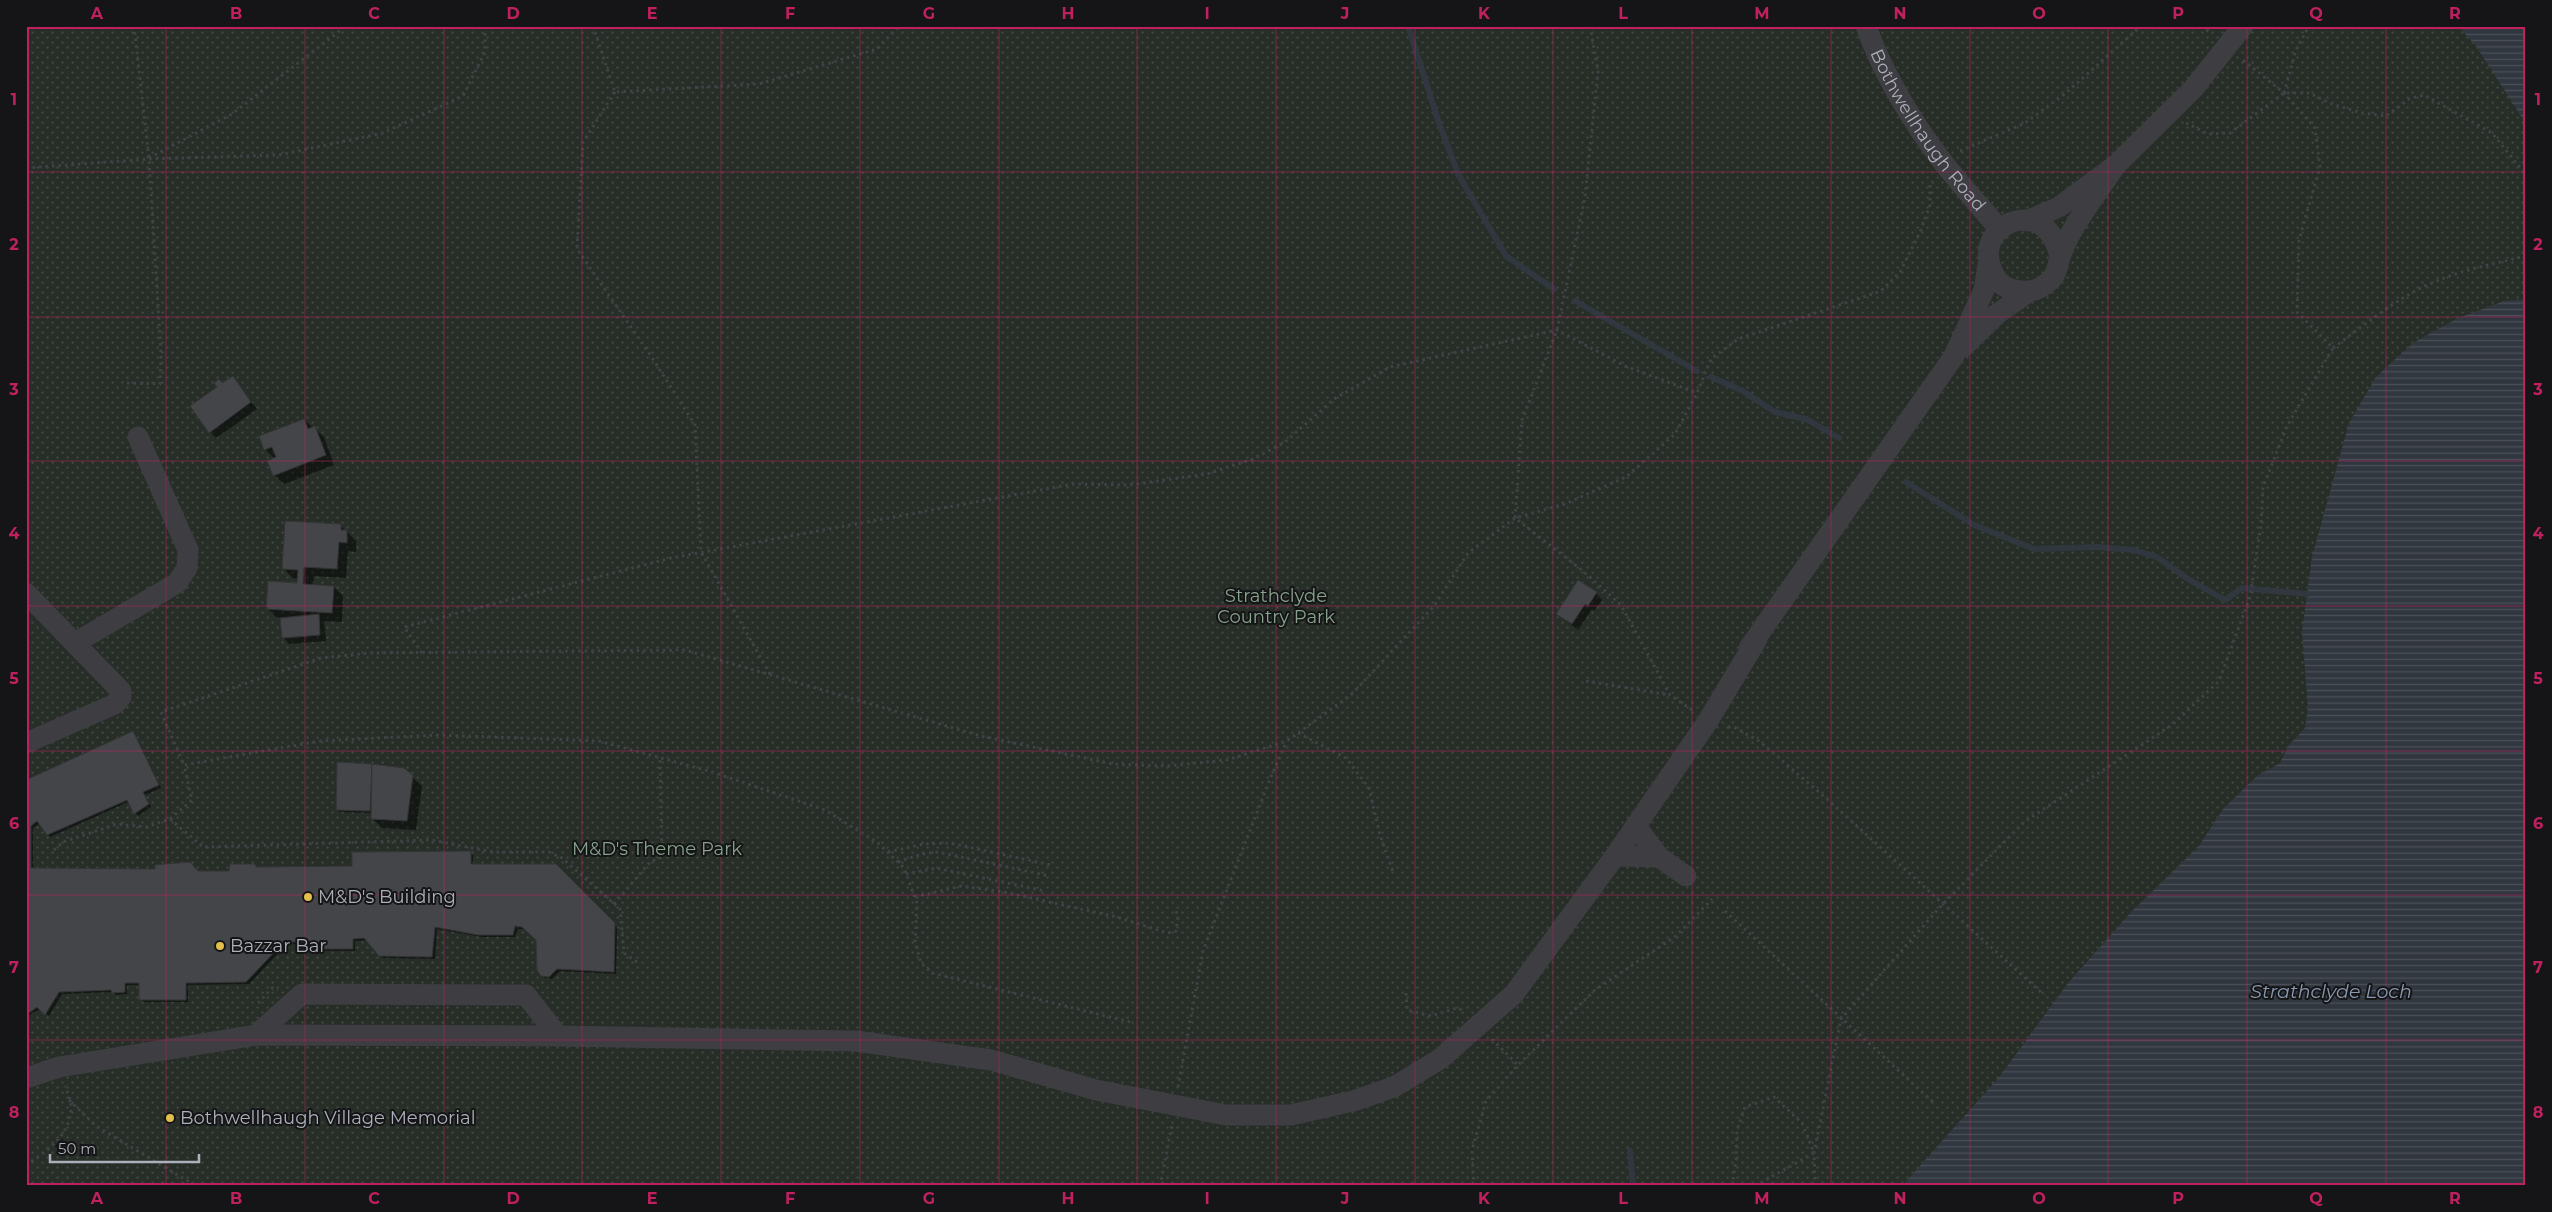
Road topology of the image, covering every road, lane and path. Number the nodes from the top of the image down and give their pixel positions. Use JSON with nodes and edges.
{"nodes":[{"id":1,"x":134,"y":26,"type":"edge"},
{"id":2,"x":346,"y":26,"type":"edge"},
{"id":3,"x":485,"y":26,"type":"edge"},
{"id":4,"x":593,"y":26,"type":"edge"},
{"id":5,"x":899,"y":26,"type":"edge"},
{"id":6,"x":1590,"y":26,"type":"edge"},
{"id":7,"x":1866,"y":26,"type":"edge"},
{"id":8,"x":2141,"y":26,"type":"edge"},
{"id":9,"x":2242,"y":26,"type":"edge"},
{"id":10,"x":2309,"y":26,"type":"edge"},
{"id":11,"x":2228,"y":46,"type":"junction"},
{"id":12,"x":615,"y":92,"type":"junction"},
{"id":13,"x":2284,"y":93,"type":"junction"},
{"id":14,"x":2172,"y":111,"type":"junction"},
{"id":15,"x":149,"y":158,"type":"junction"},
{"id":16,"x":1944,"y":163,"type":"junction"},
{"id":17,"x":2116,"y":165,"type":"junction"},
{"id":18,"x":26,"y":168,"type":"edge"},
{"id":19,"x":2526,"y":175,"type":"edge"},
{"id":20,"x":2027,"y":221,"type":"junction"},
{"id":21,"x":2000,"y":230,"type":"junction"},
{"id":22,"x":2526,"y":254,"type":"edge"},
{"id":23,"x":2060,"y":257,"type":"junction"},
{"id":24,"x":1989,"y":259,"type":"junction"},
{"id":25,"x":2030,"y":291,"type":"junction"},
{"id":26,"x":1557,"y":330,"type":"junction"},
{"id":27,"x":2333,"y":348,"type":"junction"},
{"id":28,"x":1954,"y":356,"type":"junction"},
{"id":29,"x":127,"y":383,"type":"dead end"},
{"id":30,"x":1697,"y":393,"type":"junction"},
{"id":31,"x":138,"y":437,"type":"dead end"},
{"id":32,"x":1515,"y":518,"type":"junction"},
{"id":33,"x":701,"y":552,"type":"junction"},
{"id":34,"x":26,"y":593,"type":"edge"},
{"id":35,"x":1757,"y":639,"type":"junction"},
{"id":36,"x":75,"y":643,"type":"junction"},
{"id":37,"x":423,"y":653,"type":"junction"},
{"id":38,"x":771,"y":676,"type":"junction"},
{"id":39,"x":1586,"y":681,"type":"dead end"},
{"id":40,"x":1670,"y":695,"type":"junction"},
{"id":41,"x":1693,"y":711,"type":"dead end"},
{"id":42,"x":1726,"y":727,"type":"dead end"},
{"id":43,"x":1298,"y":733,"type":"junction"},
{"id":44,"x":1287,"y":740,"type":"junction"},
{"id":45,"x":26,"y":743,"type":"edge"},
{"id":46,"x":660,"y":757,"type":"junction"},
{"id":47,"x":184,"y":765,"type":"junction"},
{"id":48,"x":170,"y":819,"type":"junction"},
{"id":49,"x":1636,"y":826,"type":"junction"},
{"id":50,"x":54,"y":850,"type":"dead end"},
{"id":51,"x":888,"y":852,"type":"junction"},
{"id":52,"x":1615,"y":856,"type":"junction"},
{"id":53,"x":1659,"y":857,"type":"junction"},
{"id":54,"x":898,"y":862,"type":"junction"},
{"id":55,"x":1052,"y":865,"type":"dead end"},
{"id":56,"x":1393,"y":872,"type":"dead end"},
{"id":57,"x":906,"y":874,"type":"junction"},
{"id":58,"x":1049,"y":876,"type":"dead end"},
{"id":59,"x":1686,"y":876,"type":"dead end"},
{"id":60,"x":1045,"y":892,"type":"dead end"},
{"id":61,"x":914,"y":897,"type":"junction"},
{"id":62,"x":1712,"y":899,"type":"dead end"},
{"id":63,"x":614,"y":904,"type":"junction"},
{"id":64,"x":1942,"y":905,"type":"junction"},
{"id":65,"x":1176,"y":911,"type":"dead end"},
{"id":66,"x":1725,"y":911,"type":"dead end"},
{"id":67,"x":640,"y":964,"type":"dead end"},
{"id":68,"x":1406,"y":993,"type":"dead end"},
{"id":69,"x":302,"y":994,"type":"junction"},
{"id":70,"x":2044,"y":995,"type":"dead end"},
{"id":71,"x":255,"y":1007,"type":"dead end"},
{"id":72,"x":1841,"y":1019,"type":"junction"},
{"id":73,"x":1130,"y":1022,"type":"dead end"},
{"id":74,"x":1481,"y":1024,"type":"junction"},
{"id":75,"x":256,"y":1035,"type":"junction"},
{"id":76,"x":558,"y":1036,"type":"junction"},
{"id":77,"x":1518,"y":1065,"type":"junction"},
{"id":78,"x":59,"y":1067,"type":"junction"},
{"id":79,"x":26,"y":1078,"type":"edge"},
{"id":80,"x":69,"y":1100,"type":"junction"},
{"id":81,"x":1935,"y":1104,"type":"dead end"},
{"id":82,"x":1175,"y":1105,"type":"junction"},
{"id":83,"x":1814,"y":1153,"type":"junction"},
{"id":84,"x":26,"y":1165,"type":"edge"},
{"id":85,"x":196,"y":1186,"type":"edge"},
{"id":86,"x":1160,"y":1186,"type":"edge"},
{"id":87,"x":1474,"y":1186,"type":"edge"},
{"id":88,"x":1732,"y":1186,"type":"edge"},
{"id":89,"x":1755,"y":1186,"type":"edge"},
{"id":90,"x":1815,"y":1186,"type":"edge"}],
"edges":[{"from":1,"to":15,"type":"path"},
{"from":2,"to":15,"type":"path"},
{"from":3,"to":15,"type":"path"},
{"from":4,"to":12,"type":"path"},
{"from":5,"to":12,"type":"path"},
{"from":6,"to":26,"type":"path"},
{"from":7,"to":16,"type":"street","name":"Bothwellhaugh Road"},
{"from":8,"to":16,"type":"path"},
{"from":9,"to":11,"type":"street"},
{"from":10,"to":13,"type":"path"},
{"from":11,"to":13,"type":"path"},
{"from":11,"to":14,"type":"street"},
{"from":12,"to":33,"type":"path"},
{"from":13,"to":14,"type":"path"},
{"from":13,"to":19,"type":"path"},
{"from":13,"to":27,"type":"path"},
{"from":14,"to":17,"type":"street"},
{"from":15,"to":18,"type":"path"},
{"from":15,"to":29,"type":"path"},
{"from":16,"to":21,"type":"street","name":"Bothwellhaugh Road"},
{"from":16,"to":30,"type":"path"},
{"from":17,"to":20,"type":"street"},
{"from":17,"to":23,"type":"street"},
{"from":20,"to":21,"type":"street"},
{"from":20,"to":23,"type":"street"},
{"from":21,"to":24,"type":"street"},
{"from":22,"to":27,"type":"path"},
{"from":23,"to":25,"type":"street"},
{"from":24,"to":25,"type":"street"},
{"from":24,"to":28,"type":"street"},
{"from":25,"to":28,"type":"street"},
{"from":26,"to":30,"type":"path"},
{"from":26,"to":32,"type":"path"},
{"from":26,"to":33,"type":"path"},
{"from":27,"to":64,"type":"path"},
{"from":28,"to":35,"type":"street"},
{"from":30,"to":32,"type":"path"},
{"from":31,"to":36,"type":"street"},
{"from":32,"to":40,"type":"path"},
{"from":32,"to":43,"type":"path"},
{"from":33,"to":37,"type":"path"},
{"from":33,"to":38,"type":"path"},
{"from":34,"to":36,"type":"street"},
{"from":35,"to":49,"type":"street"},
{"from":35,"to":74,"type":"street"},
{"from":36,"to":45,"type":"street"},
{"from":37,"to":38,"type":"path"},
{"from":37,"to":47,"type":"path"},
{"from":38,"to":44,"type":"path"},
{"from":39,"to":40,"type":"path"},
{"from":40,"to":41,"type":"path"},
{"from":42,"to":64,"type":"path"},
{"from":43,"to":44,"type":"path"},
{"from":43,"to":56,"type":"path"},
{"from":44,"to":82,"type":"path"},
{"from":46,"to":47,"type":"path"},
{"from":46,"to":51,"type":"path"},
{"from":46,"to":63,"type":"path"},
{"from":47,"to":48,"type":"path"},
{"from":48,"to":50,"type":"path"},
{"from":48,"to":63,"type":"path"},
{"from":49,"to":52,"type":"street"},
{"from":49,"to":53,"type":"street"},
{"from":51,"to":54,"type":"path"},
{"from":51,"to":55,"type":"path"},
{"from":52,"to":53,"type":"street"},
{"from":52,"to":74,"type":"street"},
{"from":53,"to":59,"type":"street"},
{"from":54,"to":57,"type":"path"},
{"from":54,"to":58,"type":"path"},
{"from":57,"to":60,"type":"path"},
{"from":57,"to":61,"type":"path"},
{"from":61,"to":65,"type":"path"},
{"from":61,"to":73,"type":"path"},
{"from":62,"to":77,"type":"path"},
{"from":63,"to":67,"type":"path"},
{"from":64,"to":70,"type":"path"},
{"from":64,"to":72,"type":"path"},
{"from":66,"to":72,"type":"path"},
{"from":68,"to":74,"type":"path"},
{"from":69,"to":71,"type":"path"},
{"from":69,"to":75,"type":"street"},
{"from":69,"to":76,"type":"street"},
{"from":72,"to":81,"type":"path"},
{"from":72,"to":83,"type":"path"},
{"from":74,"to":77,"type":"path"},
{"from":74,"to":82,"type":"street"},
{"from":75,"to":76,"type":"street"},
{"from":75,"to":78,"type":"street"},
{"from":76,"to":82,"type":"street"},
{"from":77,"to":87,"type":"path"},
{"from":78,"to":79,"type":"street"},
{"from":78,"to":80,"type":"path"},
{"from":80,"to":84,"type":"path"},
{"from":80,"to":85,"type":"path"},
{"from":82,"to":86,"type":"path"},
{"from":83,"to":88,"type":"path"},
{"from":83,"to":89,"type":"path"},
{"from":83,"to":90,"type":"path"}]}
